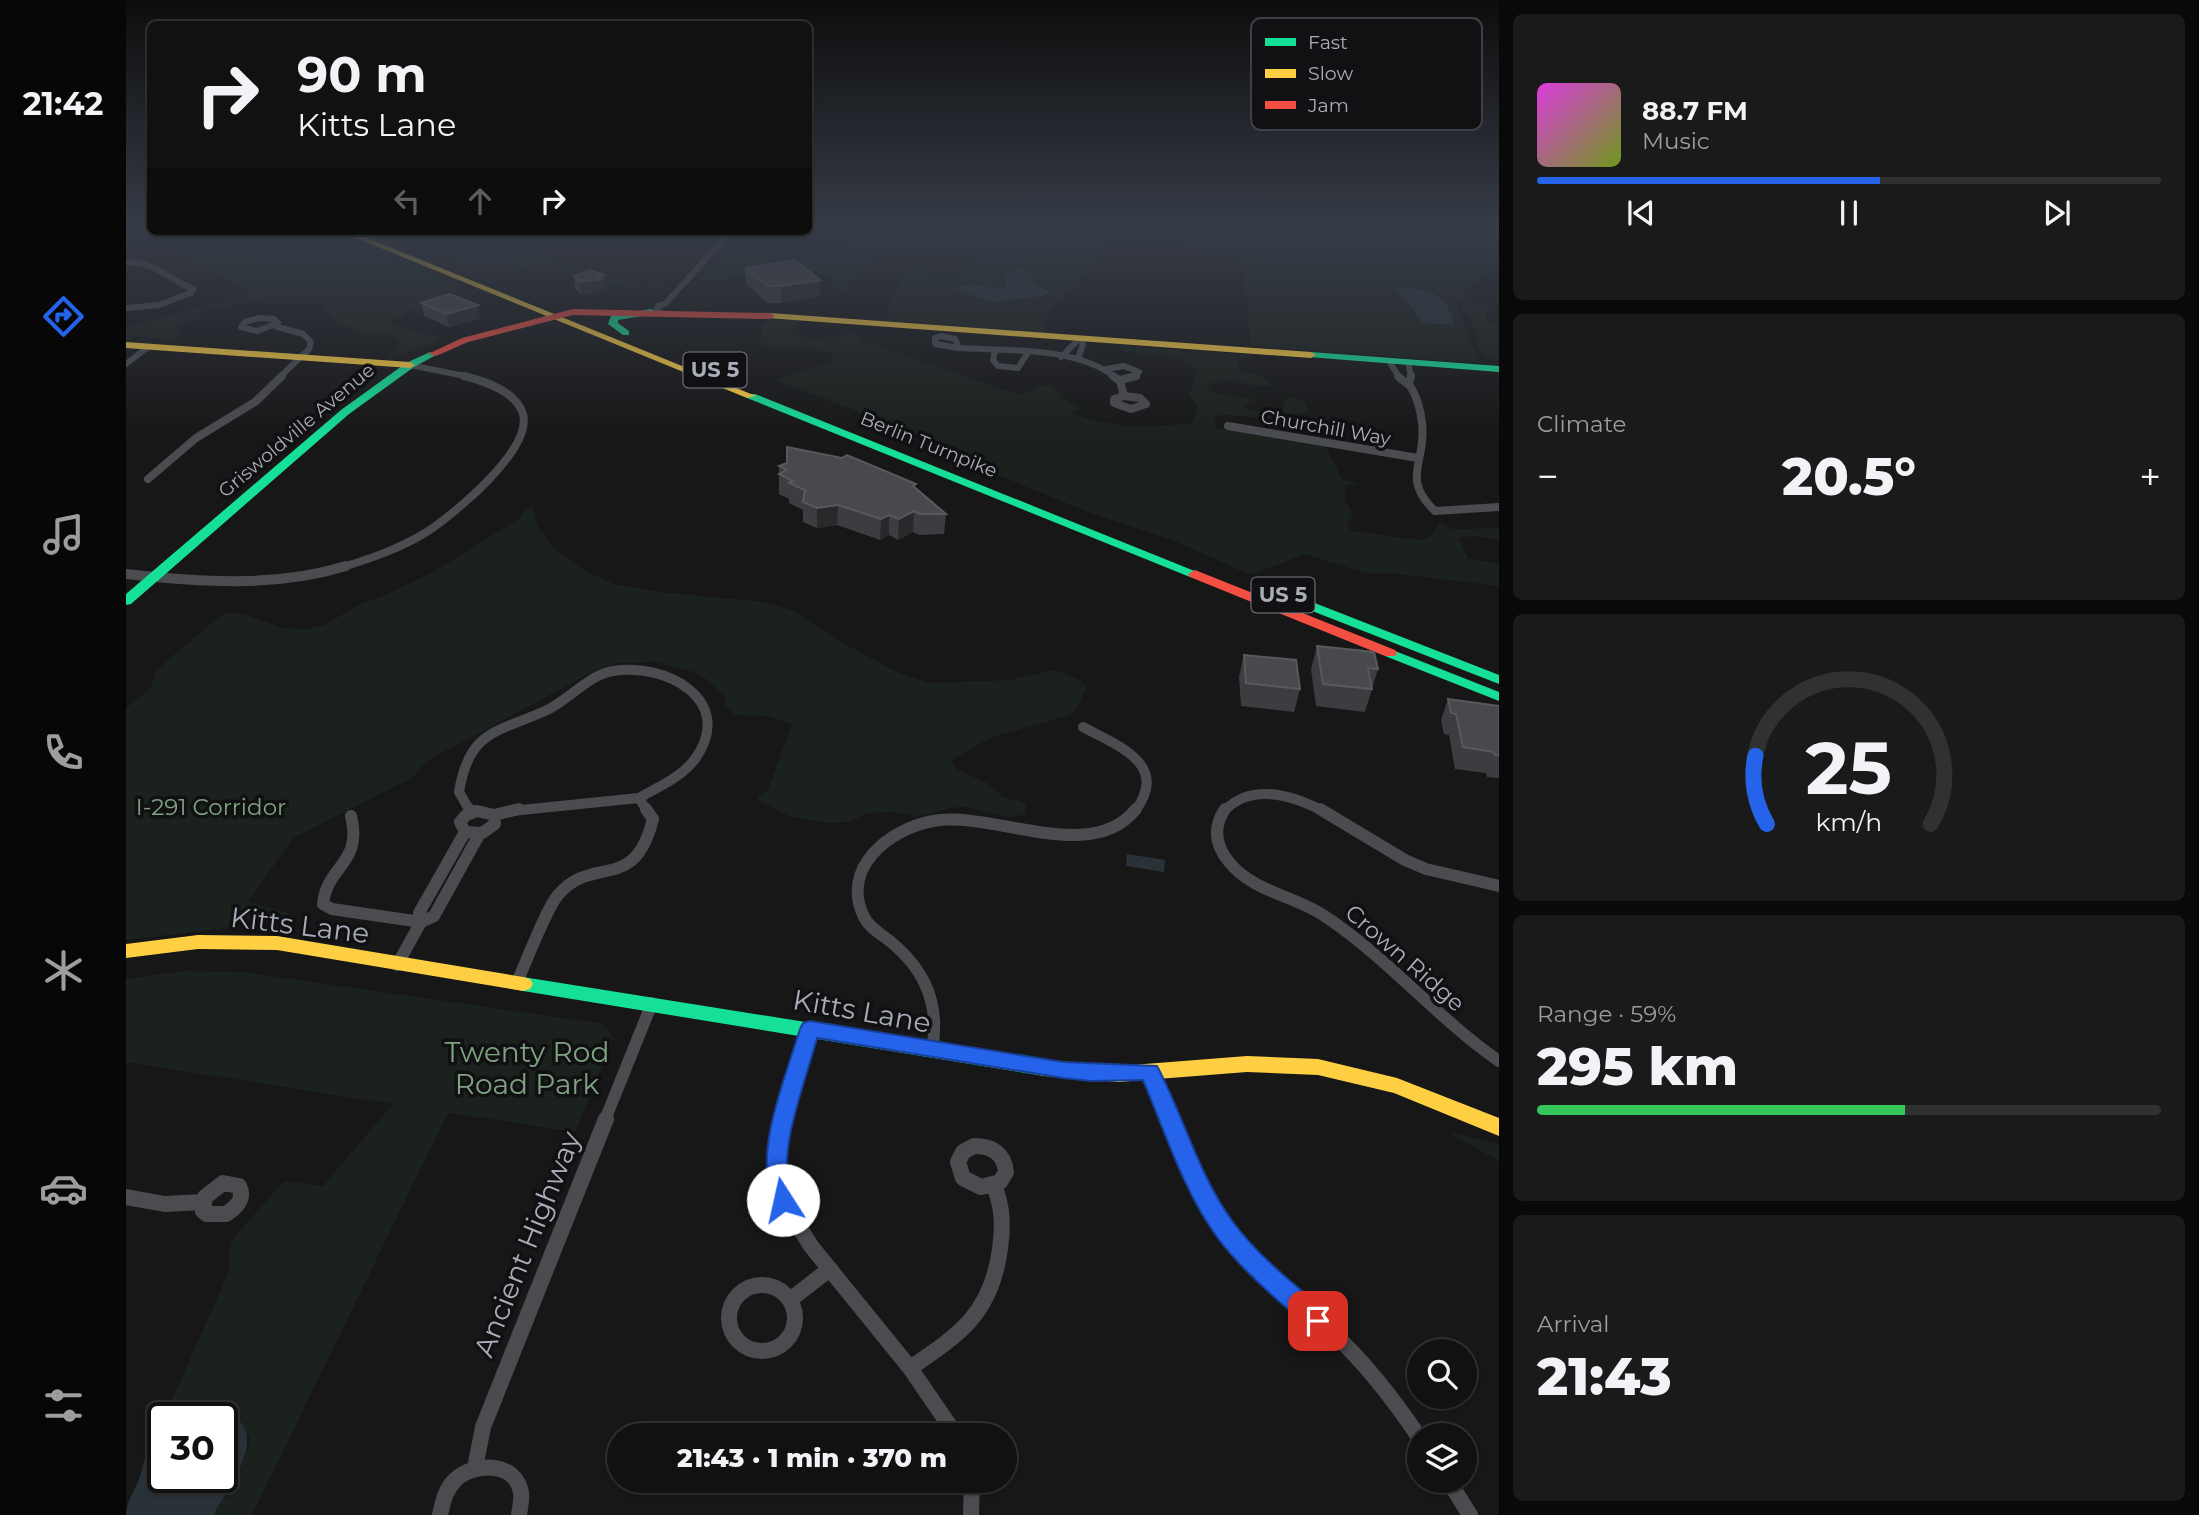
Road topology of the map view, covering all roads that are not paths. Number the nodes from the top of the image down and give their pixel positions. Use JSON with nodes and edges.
{"nodes":[{"id":1,"x":183,"y":298,"type":"edge"},
{"id":2,"x":509,"y":298,"type":"edge"},
{"id":3,"x":536,"y":298,"type":"edge"},
{"id":4,"x":670,"y":298,"type":"edge"},
{"id":5,"x":126,"y":308,"type":"edge"},
{"id":6,"x":659,"y":309,"type":"junction"},
{"id":7,"x":573,"y":312,"type":"junction"},
{"id":8,"x":554,"y":316,"type":"junction"},
{"id":9,"x":275,"y":326,"type":"junction"},
{"id":10,"x":625,"y":333,"type":"junction"},
{"id":11,"x":1079,"y":339,"type":"junction"},
{"id":12,"x":126,"y":345,"type":"edge"},
{"id":13,"x":148,"y":347,"type":"junction"},
{"id":14,"x":959,"y":349,"type":"dead end"},
{"id":15,"x":995,"y":351,"type":"junction"},
{"id":16,"x":1027,"y":354,"type":"junction"},
{"id":17,"x":1061,"y":357,"type":"junction"},
{"id":18,"x":300,"y":358,"type":"junction"},
{"id":19,"x":1078,"y":359,"type":"junction"},
{"id":20,"x":1389,"y":361,"type":"junction"},
{"id":21,"x":1408,"y":362,"type":"junction"},
{"id":22,"x":126,"y":364,"type":"edge"},
{"id":23,"x":410,"y":365,"type":"junction"},
{"id":24,"x":1107,"y":369,"type":"junction"},
{"id":25,"x":1499,"y":369,"type":"edge"},
{"id":26,"x":1120,"y":380,"type":"junction"},
{"id":27,"x":1409,"y":384,"type":"junction"},
{"id":28,"x":1124,"y":396,"type":"dead end"},
{"id":29,"x":771,"y":398,"type":"junction"},
{"id":30,"x":1228,"y":426,"type":"dead end"},
{"id":31,"x":1418,"y":458,"type":"junction"},
{"id":32,"x":148,"y":479,"type":"dead end"},
{"id":33,"x":1499,"y":508,"type":"edge"},
{"id":34,"x":1100,"y":529,"type":"junction"},
{"id":35,"x":126,"y":574,"type":"edge"},
{"id":36,"x":154,"y":577,"type":"junction"},
{"id":37,"x":126,"y":601,"type":"edge"},
{"id":38,"x":1461,"y":665,"type":"junction"},
{"id":39,"x":1448,"y":676,"type":"junction"},
{"id":40,"x":1499,"y":680,"type":"edge"},
{"id":41,"x":1499,"y":697,"type":"edge"},
{"id":42,"x":1083,"y":727,"type":"dead end"},
{"id":43,"x":639,"y":798,"type":"junction"},
{"id":44,"x":471,"y":812,"type":"junction"},
{"id":45,"x":494,"y":815,"type":"junction"},
{"id":46,"x":351,"y":816,"type":"dead end"},
{"id":47,"x":465,"y":832,"type":"junction"},
{"id":48,"x":480,"y":833,"type":"junction"},
{"id":49,"x":1499,"y":887,"type":"edge"},
{"id":50,"x":421,"y":922,"type":"junction"},
{"id":51,"x":126,"y":951,"type":"edge"},
{"id":52,"x":397,"y":965,"type":"junction"},
{"id":53,"x":516,"y":984,"type":"junction"},
{"id":54,"x":652,"y":1003,"type":"junction"},
{"id":55,"x":810,"y":1029,"type":"junction"},
{"id":56,"x":932,"y":1050,"type":"junction"},
{"id":57,"x":1499,"y":1061,"type":"edge"},
{"id":58,"x":1150,"y":1072,"type":"junction"},
{"id":59,"x":1499,"y":1127,"type":"edge"},
{"id":60,"x":994,"y":1186,"type":"dead end"},
{"id":61,"x":126,"y":1196,"type":"edge"},
{"id":62,"x":202,"y":1202,"type":"dead end"},
{"id":63,"x":830,"y":1269,"type":"junction"},
{"id":64,"x":791,"y":1299,"type":"junction"},
{"id":65,"x":910,"y":1368,"type":"junction"},
{"id":66,"x":950,"y":1423,"type":"edge"},
{"id":67,"x":1408,"y":1423,"type":"edge"},
{"id":68,"x":475,"y":1468,"type":"junction"},
{"id":69,"x":972,"y":1493,"type":"edge"},
{"id":70,"x":1456,"y":1493,"type":"edge"},
{"id":71,"x":440,"y":1515,"type":"edge"},
{"id":72,"x":519,"y":1515,"type":"edge"},
{"id":73,"x":971,"y":1515,"type":"edge"},
{"id":74,"x":1470,"y":1515,"type":"edge"}],
"edges":[{"from":1,"to":5,"type":"street"},
{"from":2,"to":8,"type":"main road","name":"Berlin Turnpike","number":"US 5"},
{"from":3,"to":7,"type":"main road","name":"Berlin Turnpike","number":"US 5"},
{"from":4,"to":6,"type":"street"},
{"from":6,"to":7,"type":"main road"},
{"from":6,"to":10,"type":"main road"},
{"from":6,"to":11,"type":"main road"},
{"from":7,"to":8,"type":"main road","name":"Griswoldville Avenue"},
{"from":7,"to":10,"type":"main road","name":"Berlin Turnpike","number":"US 5"},
{"from":8,"to":23,"type":"main road","name":"Griswoldville Avenue"},
{"from":8,"to":29,"type":"main road","name":"Berlin Turnpike","number":"US 5"},
{"from":9,"to":9,"type":"street"},
{"from":9,"to":18,"type":"street"},
{"from":10,"to":29,"type":"main road","name":"Berlin Turnpike","number":"US 5"},
{"from":11,"to":17,"type":"street"},
{"from":11,"to":19,"type":"street"},
{"from":11,"to":20,"type":"main road"},
{"from":12,"to":13,"type":"main road"},
{"from":13,"to":18,"type":"main road"},
{"from":13,"to":22,"type":"street"},
{"from":14,"to":15,"type":"street"},
{"from":15,"to":16,"type":"street"},
{"from":15,"to":16,"type":"street"},
{"from":16,"to":17,"type":"street"},
{"from":17,"to":19,"type":"street"},
{"from":18,"to":23,"type":"main road"},
{"from":18,"to":32,"type":"street"},
{"from":19,"to":24,"type":"street"},
{"from":20,"to":21,"type":"main road"},
{"from":20,"to":27,"type":"street"},
{"from":21,"to":25,"type":"main road"},
{"from":21,"to":27,"type":"street"},
{"from":23,"to":36,"type":"main road","name":"Griswoldville Avenue"},
{"from":23,"to":36,"type":"street"},
{"from":24,"to":26,"type":"street"},
{"from":24,"to":26,"type":"street"},
{"from":26,"to":28,"type":"street"},
{"from":27,"to":31,"type":"street"},
{"from":29,"to":34,"type":"main road","name":"Berlin Turnpike","number":"US 5"},
{"from":30,"to":31,"type":"street","name":"Churchill Way"},
{"from":31,"to":33,"type":"street"},
{"from":34,"to":38,"type":"main road","name":"Berlin Turnpike","number":"US 5"},
{"from":34,"to":39,"type":"main road","name":"Berlin Turnpike","number":"US 5"},
{"from":35,"to":36,"type":"street"},
{"from":36,"to":37,"type":"main road","name":"Griswoldville Avenue"},
{"from":38,"to":39,"type":"main road"},
{"from":38,"to":40,"type":"main road","name":"Berlin Turnpike","number":"US 5"},
{"from":39,"to":41,"type":"main road","name":"Berlin Turnpike","number":"US 5"},
{"from":42,"to":56,"type":"street"},
{"from":43,"to":44,"type":"street"},
{"from":43,"to":45,"type":"street"},
{"from":43,"to":53,"type":"street"},
{"from":44,"to":45,"type":"street"},
{"from":44,"to":47,"type":"street"},
{"from":45,"to":48,"type":"street"},
{"from":46,"to":50,"type":"street"},
{"from":47,"to":48,"type":"street"},
{"from":47,"to":50,"type":"street"},
{"from":48,"to":50,"type":"street"},
{"from":49,"to":57,"type":"street","name":"Crown Ridge"},
{"from":50,"to":52,"type":"street"},
{"from":51,"to":52,"type":"main road","name":"Kitts Lane"},
{"from":52,"to":53,"type":"main road","name":"Kitts Lane"},
{"from":53,"to":54,"type":"main road","name":"Kitts Lane"},
{"from":54,"to":55,"type":"main road","name":"Kitts Lane"},
{"from":54,"to":68,"type":"street","name":"Ancient Highway"},
{"from":55,"to":56,"type":"main road","name":"Kitts Lane"},
{"from":55,"to":63,"type":"street"},
{"from":56,"to":58,"type":"main road","name":"Kitts Lane"},
{"from":58,"to":59,"type":"main road","name":"Kitts Lane"},
{"from":58,"to":67,"type":"street"},
{"from":60,"to":65,"type":"street"},
{"from":61,"to":62,"type":"street"},
{"from":63,"to":64,"type":"street"},
{"from":63,"to":65,"type":"street"},
{"from":64,"to":64,"type":"street"},
{"from":65,"to":66,"type":"street"},
{"from":68,"to":71,"type":"street"},
{"from":68,"to":72,"type":"street"},
{"from":69,"to":73,"type":"street"},
{"from":70,"to":74,"type":"street"}]}
